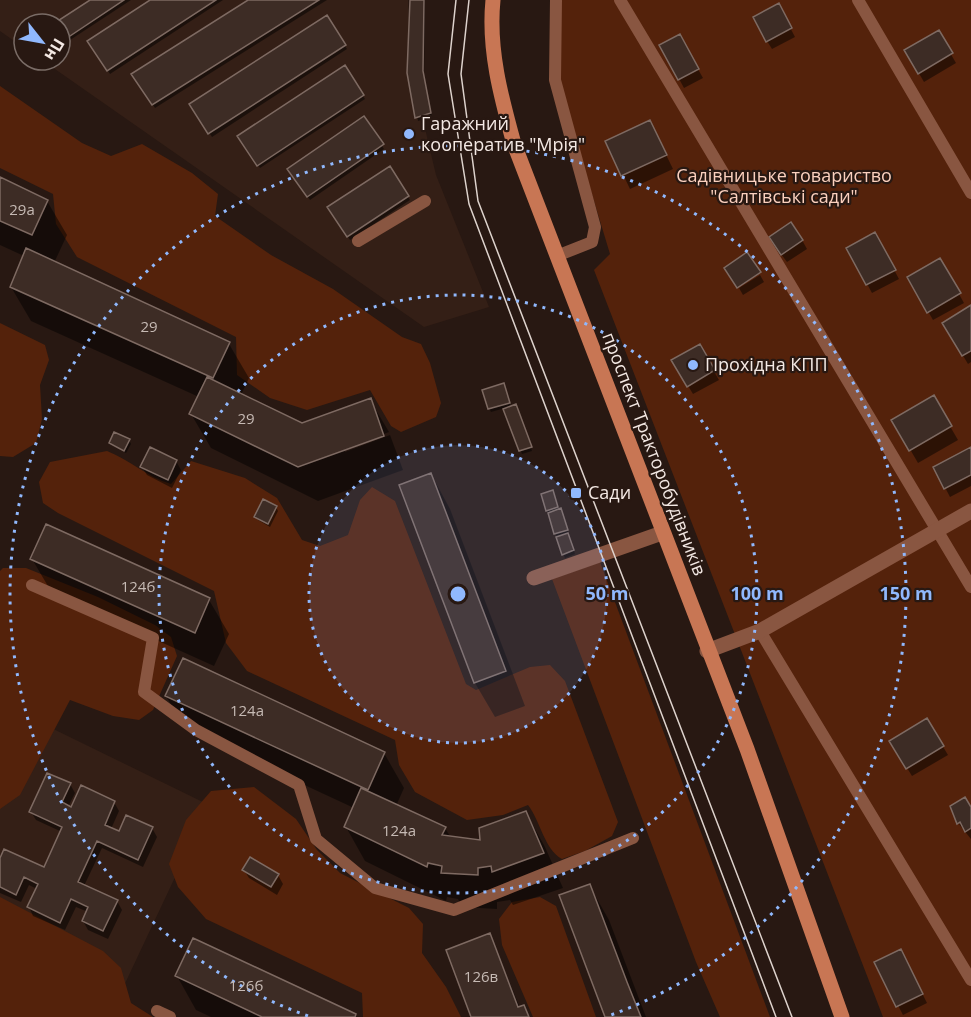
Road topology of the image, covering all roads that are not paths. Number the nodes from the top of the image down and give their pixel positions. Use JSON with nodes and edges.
{"nodes":[{"id":1,"x":493,"y":0,"type":"edge"},
{"id":2,"x":556,"y":0,"type":"edge"},
{"id":3,"x":620,"y":0,"type":"edge"},
{"id":4,"x":858,"y":0,"type":"edge"},
{"id":5,"x":971,"y":193,"type":"edge"},
{"id":6,"x":424,"y":201,"type":"dead end"},
{"id":7,"x":358,"y":241,"type":"dead end"},
{"id":8,"x":559,"y":255,"type":"junction"},
{"id":9,"x":971,"y":511,"type":"edge"},
{"id":10,"x":937,"y":531,"type":"junction"},
{"id":11,"x":662,"y":533,"type":"junction"},
{"id":12,"x":534,"y":578,"type":"dead end"},
{"id":13,"x":32,"y":585,"type":"dead end"},
{"id":14,"x":971,"y":587,"type":"edge"},
{"id":15,"x":760,"y":631,"type":"junction"},
{"id":16,"x":707,"y":651,"type":"junction"},
{"id":17,"x":633,"y":838,"type":"dead end"},
{"id":18,"x":971,"y":980,"type":"edge"},
{"id":19,"x":157,"y":1011,"type":"dead end"},
{"id":20,"x":170,"y":1017,"type":"edge"},
{"id":21,"x":842,"y":1017,"type":"edge"}],
"edges":[{"from":1,"to":8,"type":"main road","name":"проспект Тракторобудівників"},
{"from":2,"to":8,"type":"lane"},
{"from":3,"to":10,"type":"lane"},
{"from":4,"to":5,"type":"lane"},
{"from":6,"to":7,"type":"lane"},
{"from":8,"to":11,"type":"main road","name":"проспект Тракторобудівників"},
{"from":9,"to":10,"type":"street"},
{"from":10,"to":14,"type":"lane"},
{"from":10,"to":15,"type":"street"},
{"from":11,"to":12,"type":"street"},
{"from":11,"to":16,"type":"main road","name":"проспект Тракторобудівників"},
{"from":13,"to":17,"type":"lane"},
{"from":15,"to":16,"type":"street"},
{"from":15,"to":18,"type":"lane"},
{"from":16,"to":21,"type":"main road","name":"проспект Тракторобудівників"},
{"from":19,"to":20,"type":"lane"}]}
